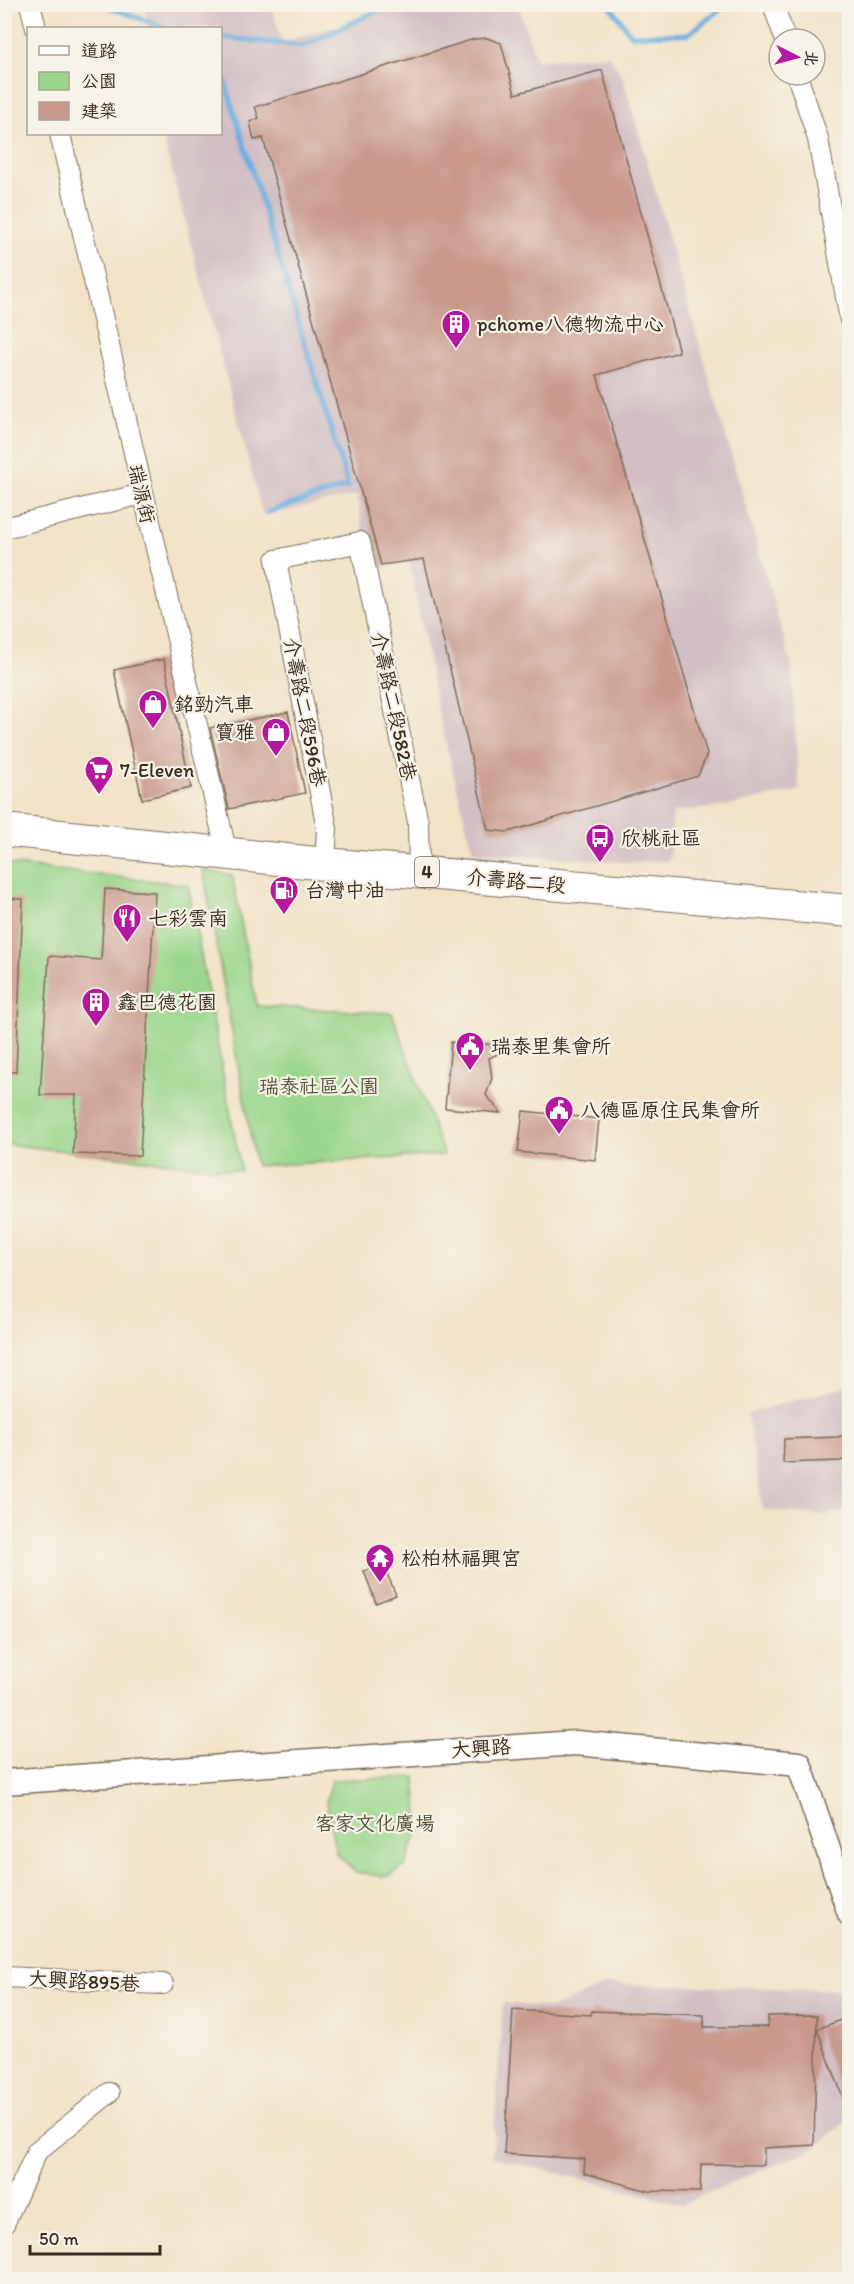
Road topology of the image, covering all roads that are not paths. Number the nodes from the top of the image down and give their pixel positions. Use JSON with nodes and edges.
{"nodes":[{"id":1,"x":30,"y":4,"type":"edge"},
{"id":2,"x":773,"y":4,"type":"edge"},
{"id":3,"x":36,"y":27,"type":"edge"},
{"id":4,"x":781,"y":27,"type":"edge"},
{"id":5,"x":801,"y":87,"type":"edge"},
{"id":6,"x":60,"y":135,"type":"edge"},
{"id":7,"x":849,"y":321,"type":"edge"},
{"id":8,"x":142,"y":494,"type":"junction"},
{"id":9,"x":4,"y":528,"type":"edge"},
{"id":10,"x":276,"y":560,"type":"joint"},
{"id":11,"x":4,"y":830,"type":"edge"},
{"id":12,"x":227,"y":854,"type":"junction"},
{"id":13,"x":325,"y":864,"type":"junction"},
{"id":14,"x":419,"y":872,"type":"junction"},
{"id":15,"x":849,"y":911,"type":"edge"},
{"id":16,"x":4,"y":1782,"type":"edge"},
{"id":17,"x":849,"y":1914,"type":"edge"},
{"id":18,"x":4,"y":1977,"type":"edge"},
{"id":19,"x":163,"y":1984,"type":"dead end"},
{"id":20,"x":110,"y":2093,"type":"dead end"},
{"id":21,"x":4,"y":2224,"type":"edge"}],
"edges":[{"from":1,"to":3,"type":"street"},
{"from":2,"to":4,"type":"street"},
{"from":5,"to":7,"type":"street"},
{"from":6,"to":8,"type":"street","name":"瑞源街"},
{"from":8,"to":9,"type":"street"},
{"from":8,"to":12,"type":"street","name":"瑞源街"},
{"from":10,"to":13,"type":"street","name":"介壽路二段596巷"},
{"from":10,"to":14,"type":"street","name":"介壽路二段582巷"},
{"from":11,"to":12,"type":"main road","name":"介壽路二段","number":"4"},
{"from":12,"to":13,"type":"main road","name":"介壽路二段","number":"4"},
{"from":13,"to":14,"type":"main road","name":"介壽路二段","number":"4"},
{"from":14,"to":15,"type":"main road","name":"介壽路二段","number":"4"},
{"from":16,"to":17,"type":"street","name":"大興路"},
{"from":18,"to":19,"type":"street","name":"大興路895巷"},
{"from":20,"to":21,"type":"street"}]}
